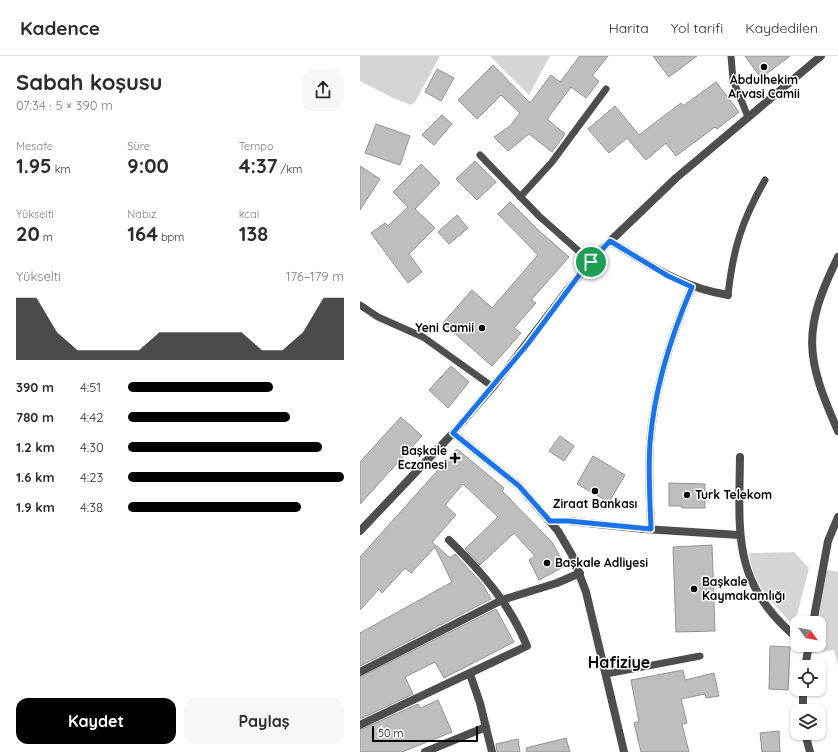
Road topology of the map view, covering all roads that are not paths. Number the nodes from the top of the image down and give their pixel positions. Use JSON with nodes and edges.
{"nodes":[{"id":1,"x":731,"y":56,"type":"edge"},
{"id":2,"x":821,"y":56,"type":"edge"},
{"id":3,"x":606,"y":89,"type":"dead end"},
{"id":4,"x":748,"y":117,"type":"junction"},
{"id":5,"x":480,"y":155,"type":"dead end"},
{"id":6,"x":765,"y":180,"type":"dead end"},
{"id":7,"x":520,"y":197,"type":"junction"},
{"id":8,"x":610,"y":241,"type":"junction"},
{"id":9,"x":838,"y":257,"type":"edge"},
{"id":10,"x":591,"y":262,"type":"junction"},
{"id":11,"x":692,"y":287,"type":"junction"},
{"id":12,"x":728,"y":295,"type":"joint"},
{"id":13,"x":360,"y":305,"type":"edge"},
{"id":14,"x":493,"y":387,"type":"junction"},
{"id":15,"x":838,"y":431,"type":"edge"},
{"id":16,"x":453,"y":433,"type":"junction"},
{"id":17,"x":740,"y":457,"type":"dead end"},
{"id":18,"x":838,"y":517,"type":"edge"},
{"id":19,"x":550,"y":521,"type":"junction"},
{"id":20,"x":651,"y":529,"type":"junction"},
{"id":21,"x":360,"y":531,"type":"edge"},
{"id":22,"x":740,"y":535,"type":"junction"},
{"id":23,"x":449,"y":540,"type":"dead end"},
{"id":24,"x":580,"y":573,"type":"junction"},
{"id":25,"x":502,"y":600,"type":"junction"},
{"id":26,"x":814,"y":616,"type":"edge"},
{"id":27,"x":790,"y":632,"type":"edge"},
{"id":28,"x":700,"y":656,"type":"dead end"},
{"id":29,"x":360,"y":672,"type":"edge"},
{"id":30,"x":470,"y":674,"type":"junction"},
{"id":31,"x":606,"y":674,"type":"junction"},
{"id":32,"x":360,"y":724,"type":"edge"},
{"id":33,"x":486,"y":727,"type":"junction"},
{"id":34,"x":807,"y":740,"type":"edge"},
{"id":35,"x":425,"y":752,"type":"edge"},
{"id":36,"x":492,"y":752,"type":"edge"},
{"id":37,"x":624,"y":752,"type":"edge"},
{"id":38,"x":810,"y":752,"type":"edge"}],
"edges":[{"from":1,"to":4,"type":"lane"},
{"from":2,"to":4,"type":"street"},
{"from":3,"to":7,"type":"lane"},
{"from":4,"to":8,"type":"street"},
{"from":5,"to":7,"type":"lane"},
{"from":6,"to":12,"type":"lane"},
{"from":7,"to":10,"type":"lane"},
{"from":8,"to":10,"type":"street"},
{"from":8,"to":11,"type":"street"},
{"from":9,"to":15,"type":"street"},
{"from":10,"to":14,"type":"street"},
{"from":11,"to":12,"type":"street"},
{"from":11,"to":20,"type":"street"},
{"from":13,"to":14,"type":"lane"},
{"from":14,"to":16,"type":"street"},
{"from":16,"to":19,"type":"street"},
{"from":16,"to":21,"type":"street"},
{"from":17,"to":22,"type":"street"},
{"from":18,"to":26,"type":"street"},
{"from":19,"to":20,"type":"street"},
{"from":19,"to":24,"type":"street"},
{"from":20,"to":22,"type":"street"},
{"from":22,"to":27,"type":"street"},
{"from":23,"to":25,"type":"street"},
{"from":24,"to":25,"type":"street"},
{"from":24,"to":31,"type":"street"},
{"from":25,"to":29,"type":"street"},
{"from":25,"to":30,"type":"street"},
{"from":28,"to":31,"type":"lane"},
{"from":30,"to":32,"type":"street"},
{"from":30,"to":33,"type":"street"},
{"from":31,"to":37,"type":"street"},
{"from":33,"to":35,"type":"street"},
{"from":33,"to":36,"type":"street"},
{"from":34,"to":38,"type":"street"}]}
